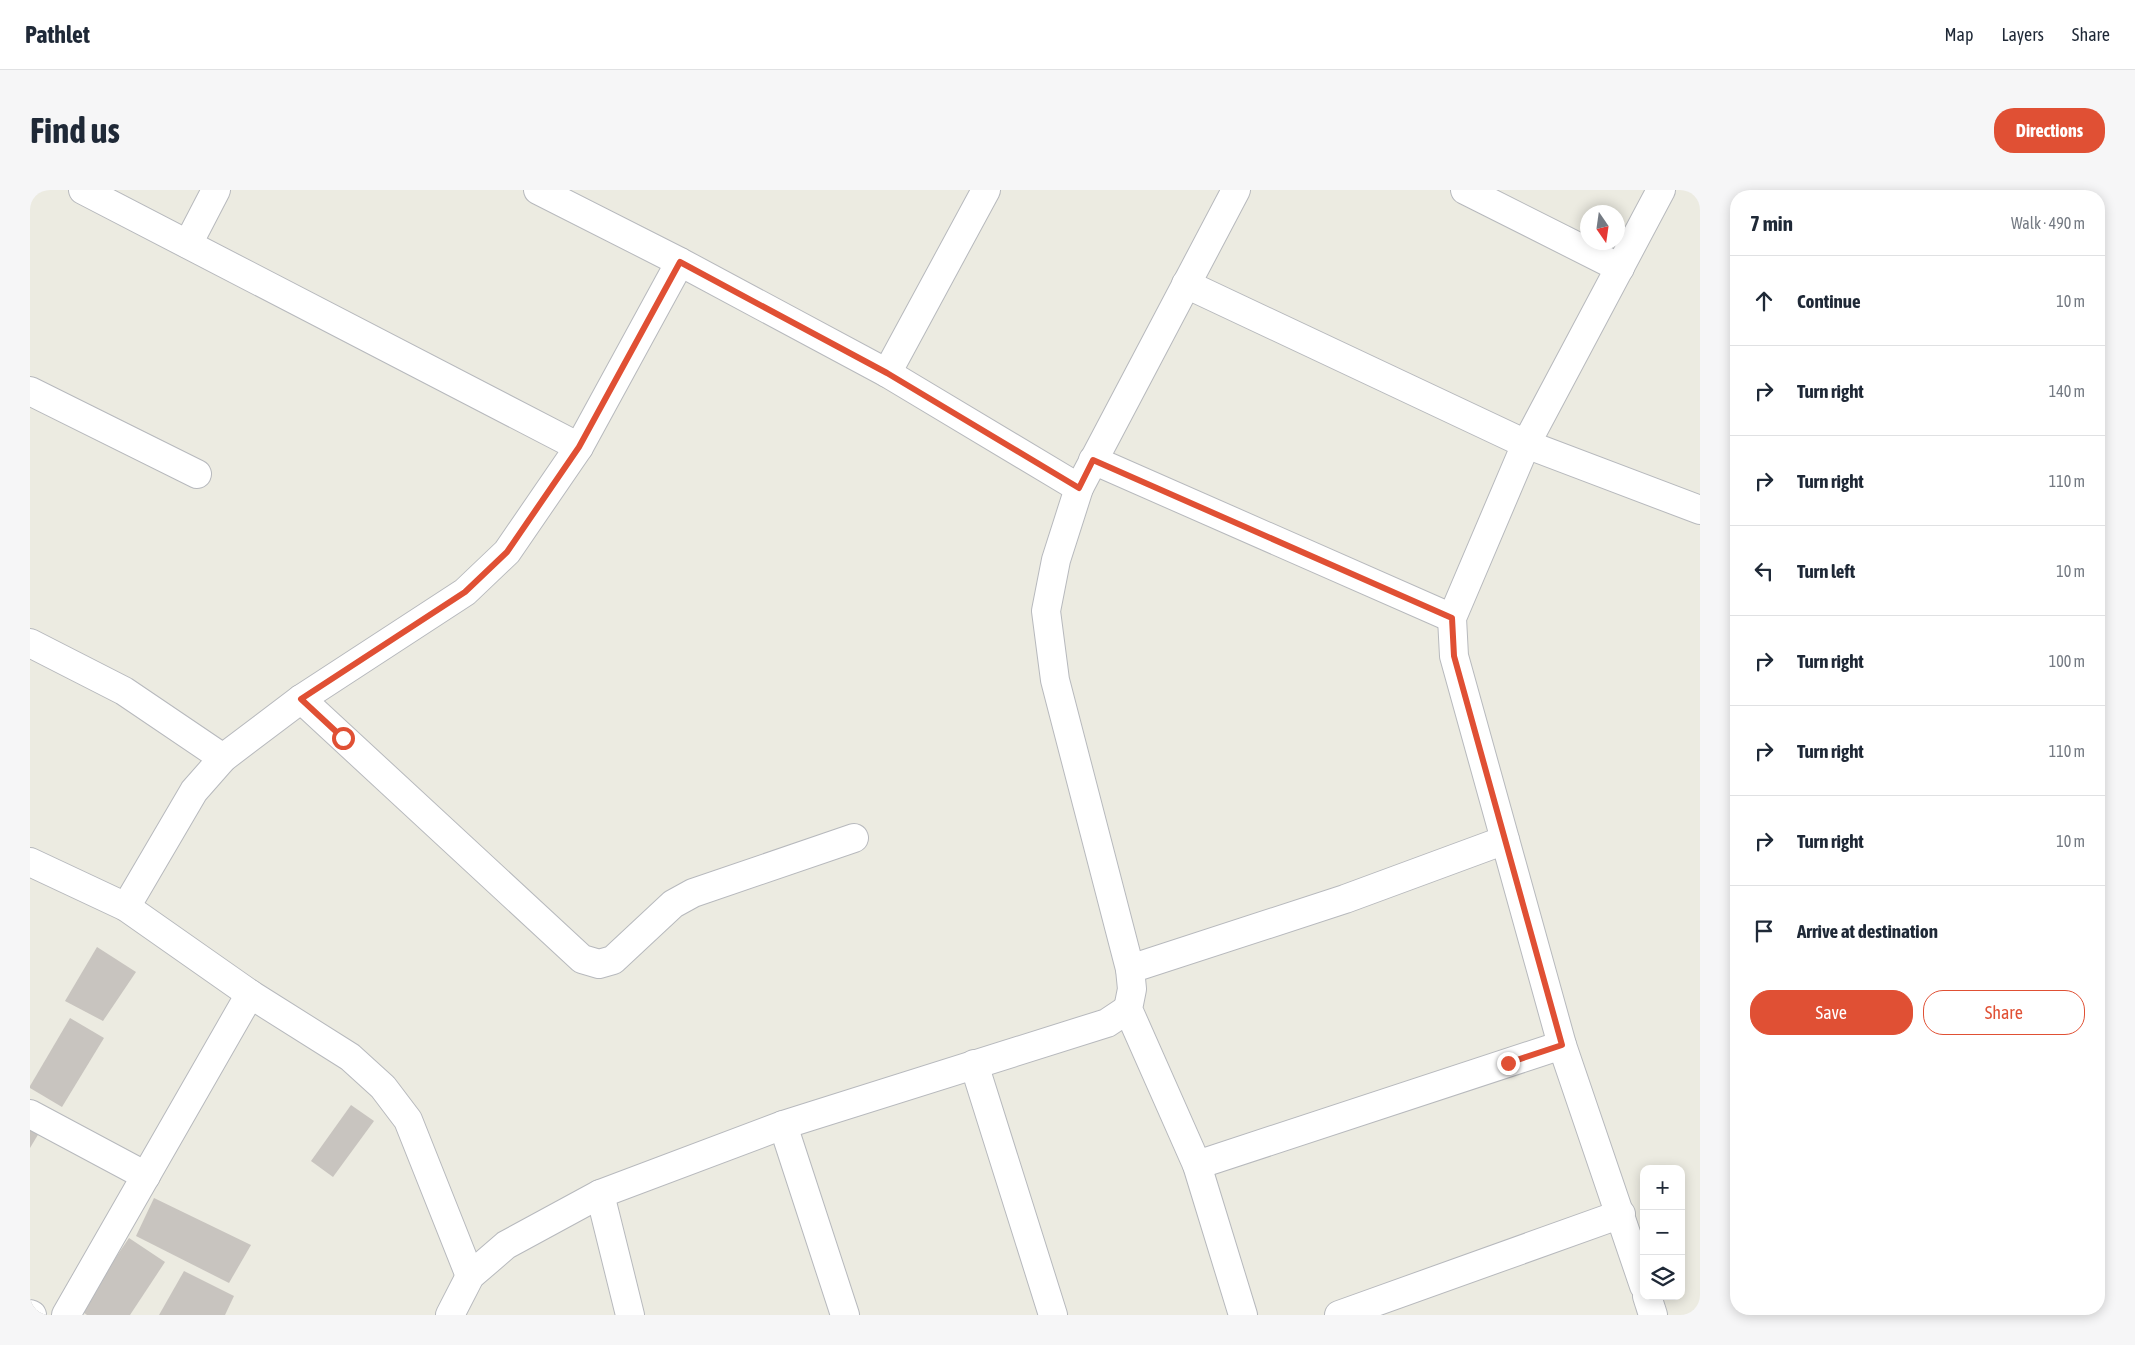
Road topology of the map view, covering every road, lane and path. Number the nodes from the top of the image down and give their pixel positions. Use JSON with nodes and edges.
{"nodes":[{"id":1,"x":83,"y":190,"type":"edge"},
{"id":2,"x":216,"y":190,"type":"edge"},
{"id":3,"x":538,"y":190,"type":"edge"},
{"id":4,"x":986,"y":190,"type":"edge"},
{"id":5,"x":1236,"y":190,"type":"edge"},
{"id":6,"x":1464,"y":190,"type":"edge"},
{"id":7,"x":1661,"y":190,"type":"edge"},
{"id":8,"x":188,"y":244,"type":"junction"},
{"id":9,"x":680,"y":262,"type":"junction"},
{"id":10,"x":1620,"y":268,"type":"junction"},
{"id":11,"x":1186,"y":284,"type":"junction"},
{"id":12,"x":887,"y":373,"type":"junction"},
{"id":13,"x":30,"y":391,"type":"edge"},
{"id":14,"x":1526,"y":444,"type":"junction"},
{"id":15,"x":579,"y":447,"type":"junction"},
{"id":16,"x":1093,"y":460,"type":"junction"},
{"id":17,"x":197,"y":474,"type":"dead end"},
{"id":18,"x":1079,"y":488,"type":"junction"},
{"id":19,"x":1700,"y":510,"type":"edge"},
{"id":20,"x":1452,"y":618,"type":"junction"},
{"id":21,"x":30,"y":642,"type":"edge"},
{"id":22,"x":301,"y":699,"type":"junction"},
{"id":23,"x":223,"y":758,"type":"junction"},
{"id":24,"x":854,"y":838,"type":"dead end"},
{"id":25,"x":1505,"y":840,"type":"junction"},
{"id":26,"x":30,"y":862,"type":"edge"},
{"id":27,"x":126,"y":907,"type":"junction"},
{"id":28,"x":1130,"y":969,"type":"junction"},
{"id":29,"x":250,"y":994,"type":"junction"},
{"id":30,"x":1128,"y":1009,"type":"junction"},
{"id":31,"x":1562,"y":1045,"type":"junction"},
{"id":32,"x":974,"y":1064,"type":"junction"},
{"id":33,"x":30,"y":1114,"type":"edge"},
{"id":34,"x":782,"y":1125,"type":"junction"},
{"id":35,"x":1197,"y":1165,"type":"junction"},
{"id":36,"x":146,"y":1176,"type":"junction"},
{"id":37,"x":600,"y":1194,"type":"junction"},
{"id":38,"x":1621,"y":1214,"type":"junction"},
{"id":39,"x":1640,"y":1273,"type":"edge"},
{"id":40,"x":470,"y":1276,"type":"junction"},
{"id":41,"x":1648,"y":1300,"type":"edge"},
{"id":42,"x":66,"y":1315,"type":"edge"},
{"id":43,"x":450,"y":1315,"type":"edge"},
{"id":44,"x":630,"y":1315,"type":"edge"},
{"id":45,"x":845,"y":1315,"type":"edge"},
{"id":46,"x":1053,"y":1315,"type":"edge"},
{"id":47,"x":1243,"y":1315,"type":"edge"},
{"id":48,"x":1339,"y":1315,"type":"edge"},
{"id":49,"x":1653,"y":1315,"type":"edge"}],
"edges":[{"from":1,"to":8,"type":"street"},
{"from":2,"to":8,"type":"street"},
{"from":3,"to":9,"type":"street"},
{"from":4,"to":12,"type":"street"},
{"from":5,"to":11,"type":"street"},
{"from":6,"to":10,"type":"street"},
{"from":7,"to":10,"type":"street"},
{"from":8,"to":15,"type":"street"},
{"from":9,"to":12,"type":"street"},
{"from":9,"to":15,"type":"street"},
{"from":10,"to":14,"type":"street"},
{"from":11,"to":14,"type":"street"},
{"from":11,"to":16,"type":"street"},
{"from":12,"to":18,"type":"street"},
{"from":13,"to":17,"type":"street"},
{"from":14,"to":19,"type":"street"},
{"from":14,"to":20,"type":"street"},
{"from":15,"to":22,"type":"street"},
{"from":16,"to":18,"type":"street"},
{"from":16,"to":20,"type":"street"},
{"from":18,"to":28,"type":"street"},
{"from":20,"to":25,"type":"street"},
{"from":21,"to":23,"type":"street"},
{"from":22,"to":23,"type":"street"},
{"from":22,"to":24,"type":"street"},
{"from":23,"to":27,"type":"street"},
{"from":25,"to":28,"type":"street"},
{"from":25,"to":31,"type":"street"},
{"from":26,"to":27,"type":"street"},
{"from":27,"to":29,"type":"street"},
{"from":28,"to":30,"type":"street"},
{"from":29,"to":36,"type":"street"},
{"from":29,"to":40,"type":"street"},
{"from":30,"to":32,"type":"street"},
{"from":30,"to":35,"type":"street"},
{"from":31,"to":35,"type":"street"},
{"from":31,"to":38,"type":"street"},
{"from":32,"to":34,"type":"street"},
{"from":32,"to":46,"type":"street"},
{"from":33,"to":36,"type":"street"},
{"from":34,"to":37,"type":"street"},
{"from":34,"to":45,"type":"street"},
{"from":35,"to":47,"type":"street"},
{"from":36,"to":42,"type":"street"},
{"from":37,"to":40,"type":"street"},
{"from":37,"to":44,"type":"street"},
{"from":38,"to":39,"type":"street"},
{"from":38,"to":48,"type":"street"},
{"from":40,"to":43,"type":"street"},
{"from":41,"to":49,"type":"street"}]}
